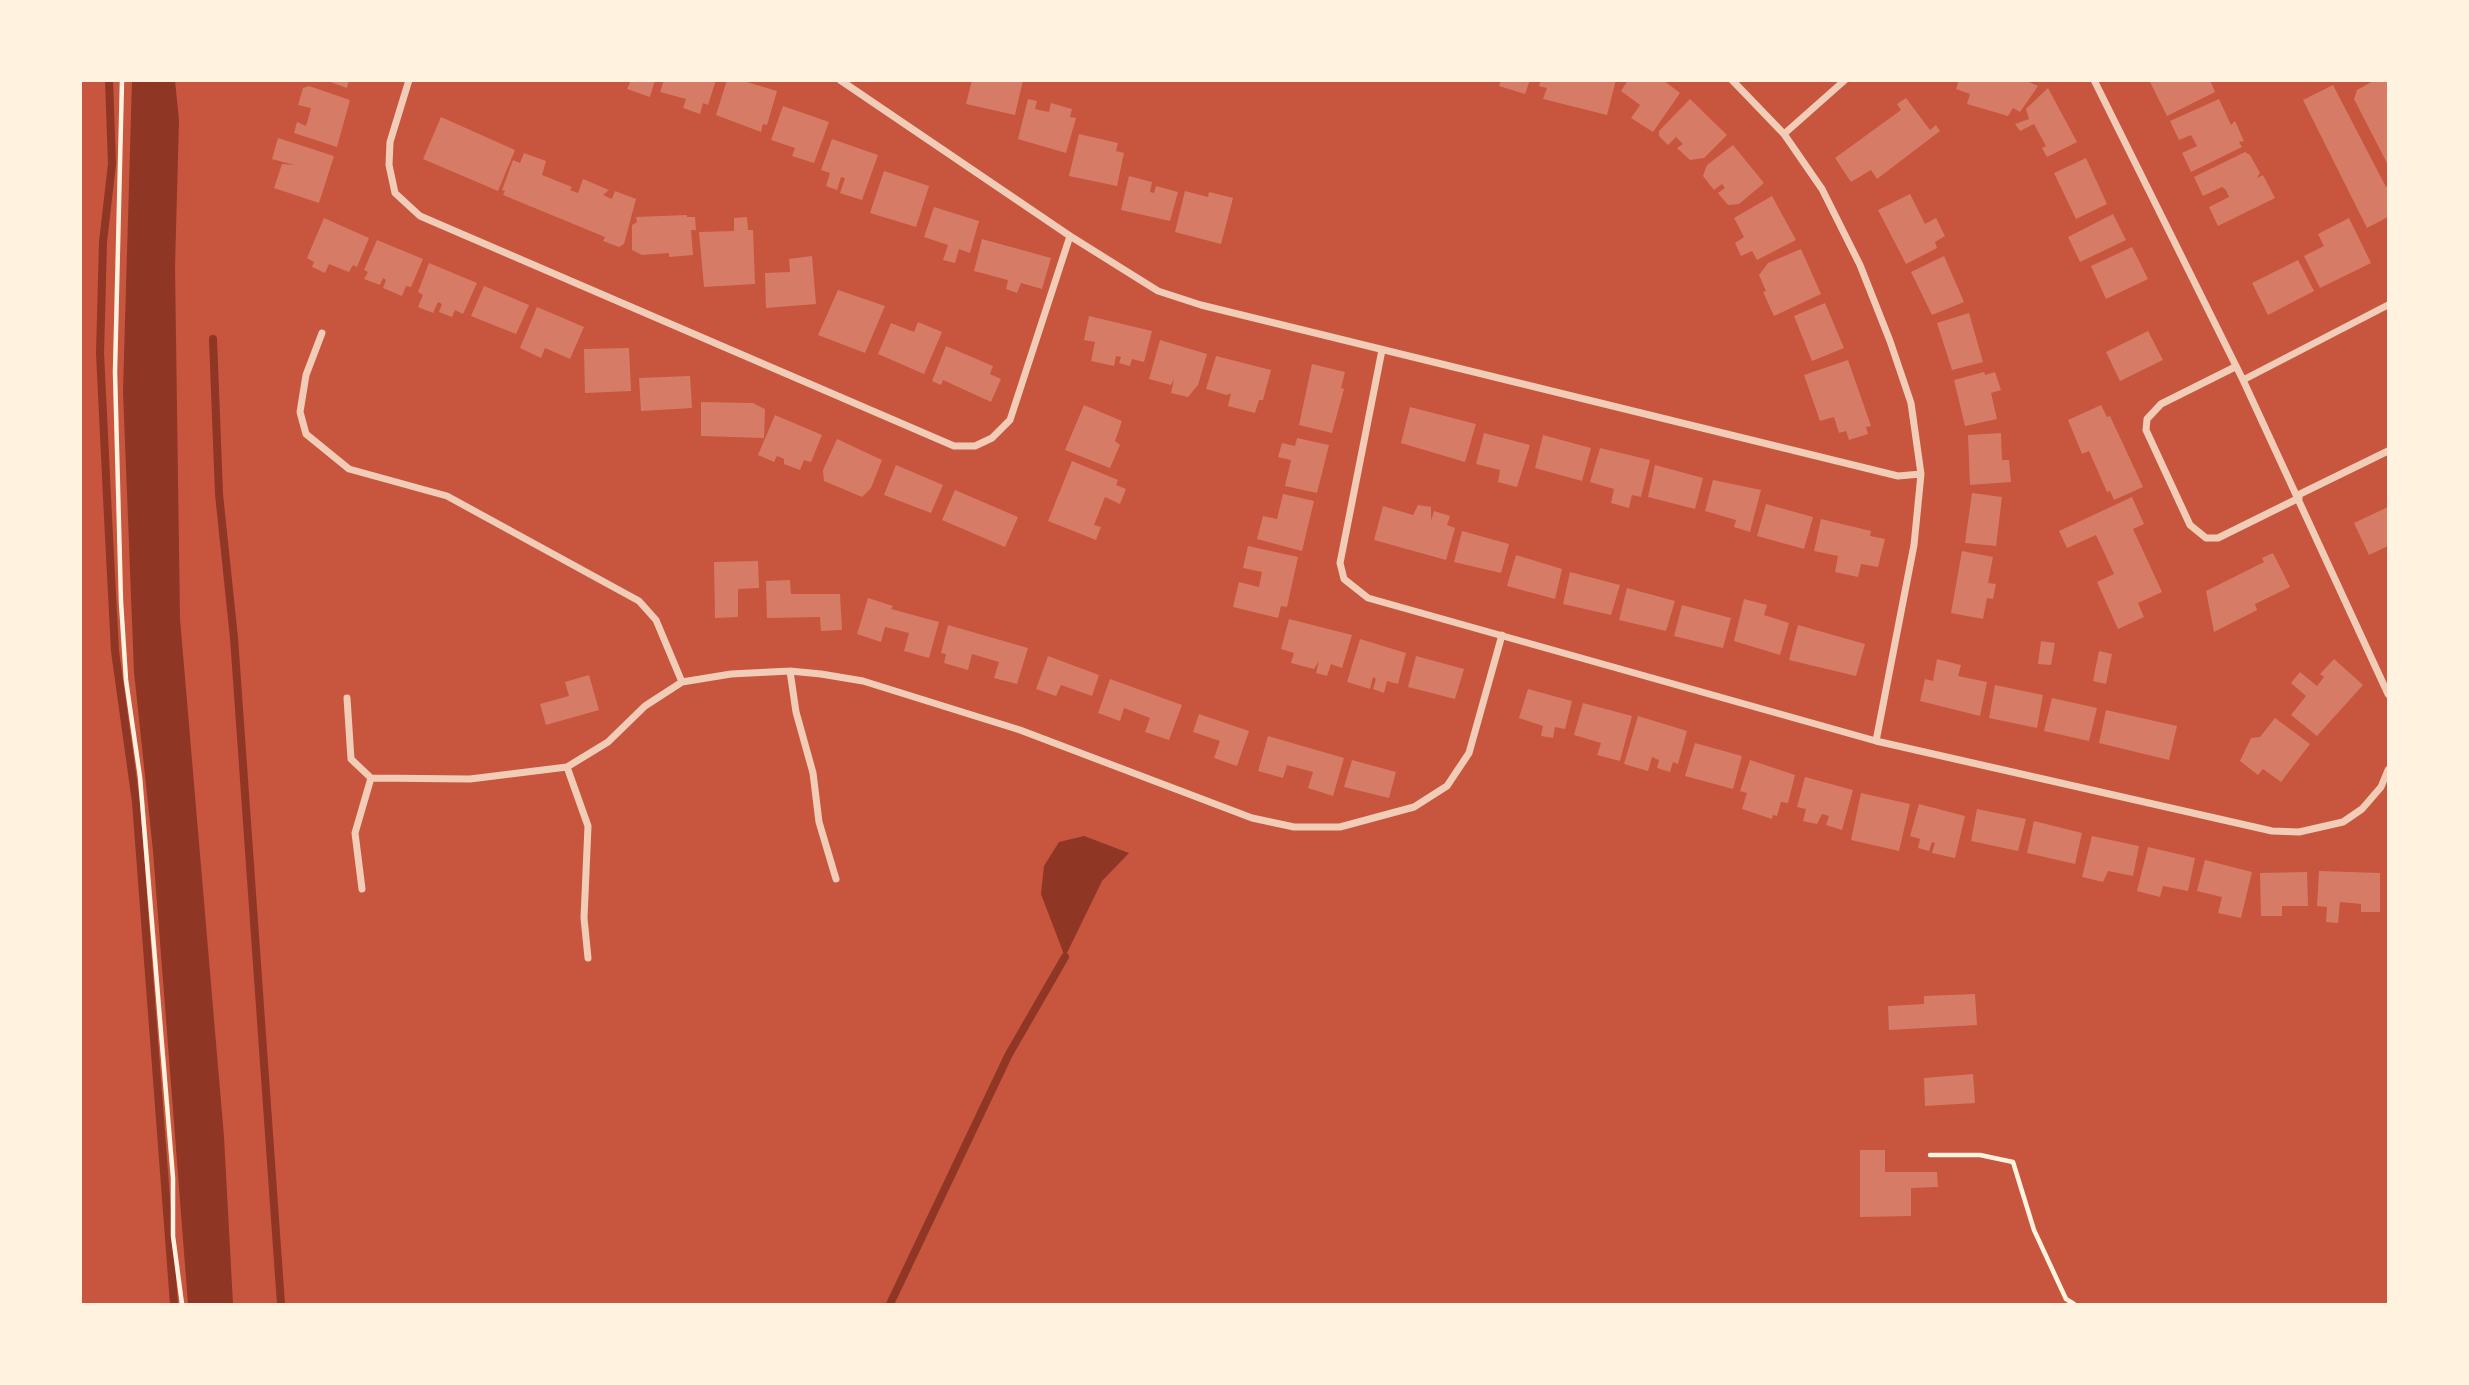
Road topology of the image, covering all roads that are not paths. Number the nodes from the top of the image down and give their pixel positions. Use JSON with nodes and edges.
{"nodes":[{"id":1,"x":409,"y":80,"type":"edge"},
{"id":2,"x":840,"y":80,"type":"edge"},
{"id":3,"x":1732,"y":80,"type":"edge"},
{"id":4,"x":1845,"y":80,"type":"edge"},
{"id":5,"x":2094,"y":80,"type":"edge"},
{"id":6,"x":1784,"y":134,"type":"junction"},
{"id":7,"x":1070,"y":236,"type":"junction"},
{"id":8,"x":2389,"y":305,"type":"edge"},
{"id":9,"x":322,"y":333,"type":"dead end"},
{"id":10,"x":1382,"y":350,"type":"junction"},
{"id":11,"x":2235,"y":367,"type":"junction"},
{"id":12,"x":2243,"y":380,"type":"junction"},
{"id":13,"x":2389,"y":451,"type":"edge"},
{"id":14,"x":1921,"y":474,"type":"junction"},
{"id":15,"x":2298,"y":496,"type":"junction"},
{"id":16,"x":1502,"y":635,"type":"junction"},
{"id":17,"x":790,"y":671,"type":"junction"},
{"id":18,"x":682,"y":682,"type":"junction"},
{"id":19,"x":2389,"y":694,"type":"edge"},
{"id":20,"x":347,"y":698,"type":"dead end"},
{"id":21,"x":1876,"y":741,"type":"junction"},
{"id":22,"x":567,"y":767,"type":"junction"},
{"id":23,"x":2389,"y":770,"type":"edge"},
{"id":24,"x":371,"y":778,"type":"junction"},
{"id":25,"x":2385,"y":789,"type":"edge"},
{"id":26,"x":836,"y":879,"type":"dead end"},
{"id":27,"x":362,"y":889,"type":"dead end"},
{"id":28,"x":588,"y":958,"type":"dead end"}],
"edges":[{"from":1,"to":7,"type":"street"},
{"from":2,"to":7,"type":"street"},
{"from":3,"to":6,"type":"street"},
{"from":4,"to":6,"type":"street"},
{"from":5,"to":11,"type":"street"},
{"from":6,"to":14,"type":"street"},
{"from":7,"to":10,"type":"street"},
{"from":8,"to":12,"type":"street"},
{"from":9,"to":18,"type":"street"},
{"from":10,"to":14,"type":"street"},
{"from":10,"to":16,"type":"street"},
{"from":11,"to":12,"type":"street"},
{"from":11,"to":15,"type":"street"},
{"from":12,"to":15,"type":"street"},
{"from":13,"to":15,"type":"street"},
{"from":14,"to":21,"type":"street"},
{"from":15,"to":19,"type":"street"},
{"from":16,"to":17,"type":"street"},
{"from":16,"to":21,"type":"street"},
{"from":17,"to":18,"type":"street"},
{"from":17,"to":26,"type":"street"},
{"from":18,"to":22,"type":"street"},
{"from":20,"to":24,"type":"street"},
{"from":21,"to":25,"type":"street"},
{"from":22,"to":24,"type":"street"},
{"from":22,"to":28,"type":"street"},
{"from":23,"to":25,"type":"street"},
{"from":24,"to":27,"type":"street"}]}
